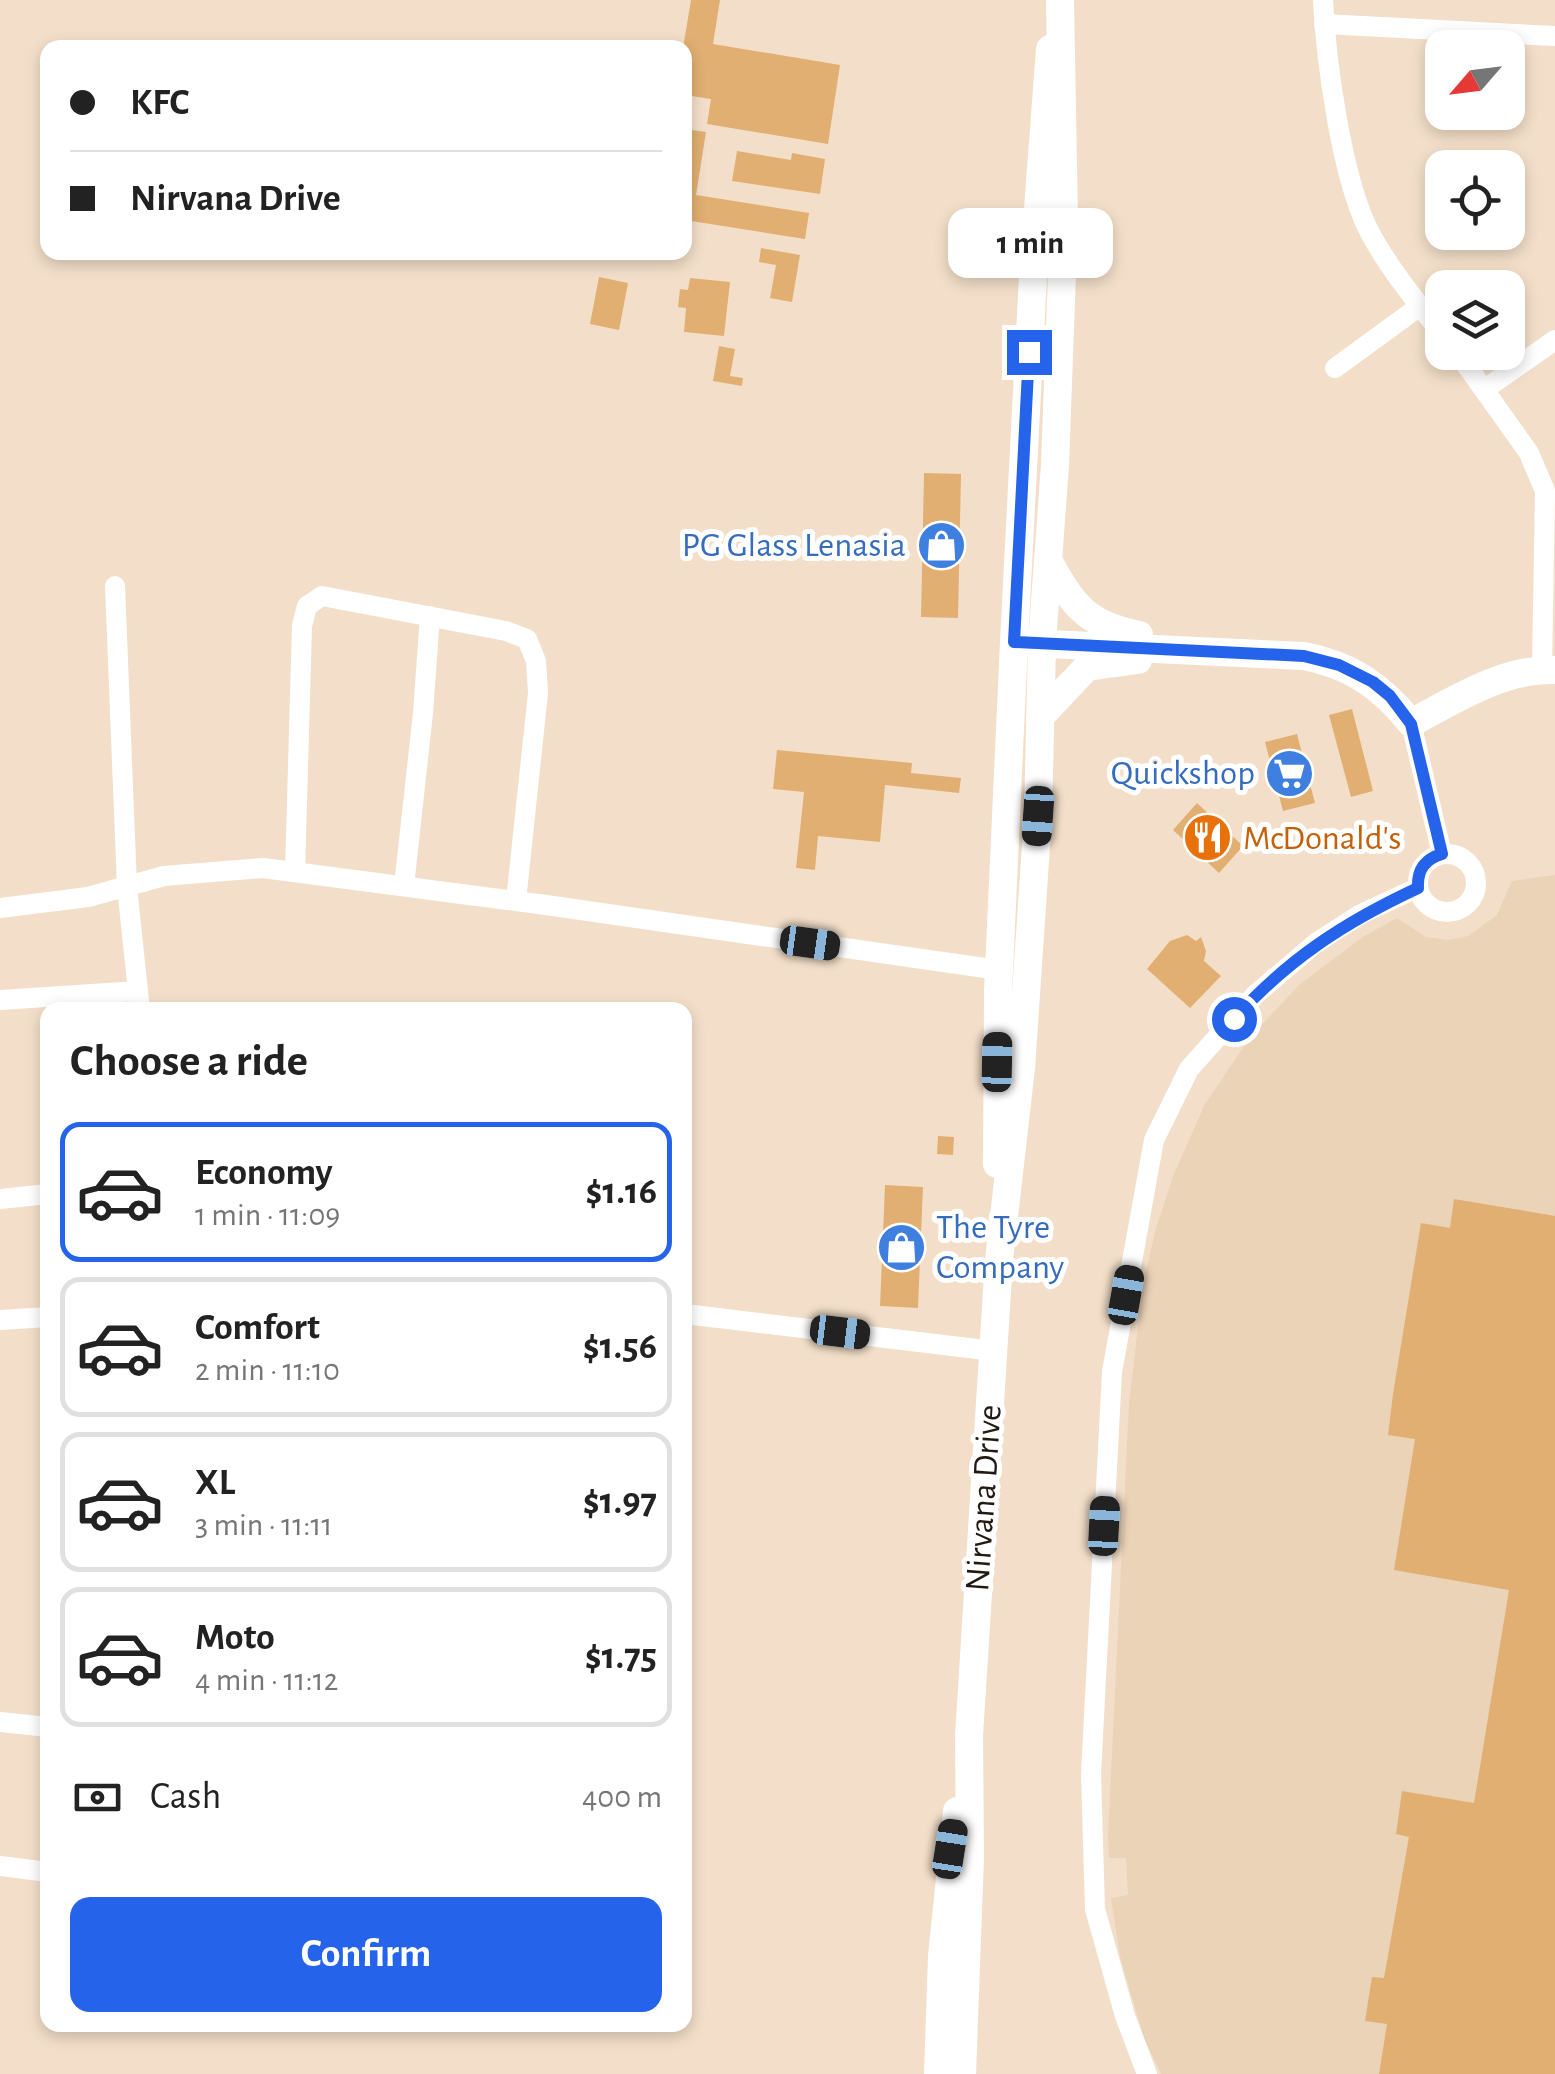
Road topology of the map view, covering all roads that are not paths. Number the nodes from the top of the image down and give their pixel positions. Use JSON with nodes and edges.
{"nodes":[{"id":1,"x":1059,"y":0,"type":"edge"},
{"id":2,"x":1323,"y":0,"type":"edge"},
{"id":3,"x":1324,"y":24,"type":"junction"},
{"id":4,"x":1555,"y":36,"type":"edge"},
{"id":5,"x":1420,"y":306,"type":"junction"},
{"id":6,"x":1425,"y":312,"type":"edge"},
{"id":7,"x":1555,"y":340,"type":"edge"},
{"id":8,"x":1335,"y":368,"type":"dead end"},
{"id":9,"x":1471,"y":370,"type":"edge"},
{"id":10,"x":1485,"y":389,"type":"junction"},
{"id":11,"x":1048,"y":560,"type":"junction"},
{"id":12,"x":115,"y":586,"type":"dead end"},
{"id":13,"x":430,"y":616,"type":"junction"},
{"id":14,"x":1028,"y":643,"type":"junction"},
{"id":15,"x":1209,"y":650,"type":"junction"},
{"id":16,"x":1549,"y":670,"type":"edge"},
{"id":17,"x":1040,"y":717,"type":"junction"},
{"id":18,"x":1411,"y":724,"type":"junction"},
{"id":19,"x":1442,"y":854,"type":"junction"},
{"id":20,"x":295,"y":872,"type":"junction"},
{"id":21,"x":127,"y":886,"type":"junction"},
{"id":22,"x":404,"y":886,"type":"junction"},
{"id":23,"x":1418,"y":888,"type":"junction"},
{"id":24,"x":516,"y":901,"type":"junction"},
{"id":25,"x":0,"y":908,"type":"edge"},
{"id":26,"x":999,"y":970,"type":"junction"},
{"id":27,"x":0,"y":1000,"type":"edge"},
{"id":28,"x":139,"y":1001,"type":"edge"},
{"id":29,"x":40,"y":1195,"type":"edge"},
{"id":30,"x":0,"y":1199,"type":"edge"},
{"id":31,"x":999,"y":1260,"type":"junction"},
{"id":32,"x":692,"y":1315,"type":"edge"},
{"id":33,"x":40,"y":1318,"type":"edge"},
{"id":34,"x":0,"y":1320,"type":"edge"},
{"id":35,"x":994,"y":1350,"type":"junction"},
{"id":36,"x":0,"y":1722,"type":"edge"},
{"id":37,"x":40,"y":1727,"type":"edge"},
{"id":38,"x":969,"y":1736,"type":"junction"},
{"id":39,"x":0,"y":1866,"type":"edge"},
{"id":40,"x":40,"y":1871,"type":"edge"},
{"id":41,"x":938,"y":2074,"type":"edge"},
{"id":42,"x":962,"y":2074,"type":"edge"},
{"id":43,"x":1147,"y":2074,"type":"edge"}],
"edges":[{"from":1,"to":11,"type":"main road","name":"Nirvana Drive"},
{"from":1,"to":14,"type":"main road","name":"Nirvana Drive"},
{"from":2,"to":3,"type":"street"},
{"from":3,"to":4,"type":"street"},
{"from":3,"to":5,"type":"street"},
{"from":5,"to":6,"type":"street"},
{"from":5,"to":8,"type":"street"},
{"from":7,"to":10,"type":"street"},
{"from":9,"to":10,"type":"street"},
{"from":10,"to":16,"type":"street"},
{"from":11,"to":14,"type":"main road","name":"Nirvana Drive"},
{"from":11,"to":15,"type":"main road"},
{"from":12,"to":21,"type":"street"},
{"from":13,"to":20,"type":"street"},
{"from":13,"to":22,"type":"street"},
{"from":13,"to":24,"type":"street"},
{"from":14,"to":15,"type":"main road"},
{"from":14,"to":17,"type":"main road","name":"Nirvana Drive"},
{"from":14,"to":26,"type":"main road","name":"Nirvana Drive"},
{"from":15,"to":17,"type":"main road"},
{"from":15,"to":18,"type":"main road"},
{"from":16,"to":18,"type":"main road"},
{"from":17,"to":31,"type":"main road","name":"Nirvana Drive"},
{"from":18,"to":19,"type":"street"},
{"from":19,"to":23,"type":"street"},
{"from":19,"to":23,"type":"street"},
{"from":20,"to":21,"type":"street"},
{"from":20,"to":22,"type":"street"},
{"from":21,"to":25,"type":"street"},
{"from":21,"to":28,"type":"street"},
{"from":22,"to":24,"type":"street"},
{"from":23,"to":43,"type":"street"},
{"from":24,"to":26,"type":"street"},
{"from":26,"to":31,"type":"main road","name":"Nirvana Drive"},
{"from":27,"to":28,"type":"street"},
{"from":29,"to":30,"type":"street"},
{"from":31,"to":35,"type":"main road","name":"Nirvana Drive"},
{"from":32,"to":35,"type":"street"},
{"from":33,"to":34,"type":"street"},
{"from":35,"to":38,"type":"main road","name":"Nirvana Drive"},
{"from":36,"to":37,"type":"street"},
{"from":38,"to":41,"type":"main road","name":"Nirvana Drive"},
{"from":38,"to":42,"type":"main road","name":"Nirvana Drive"},
{"from":39,"to":40,"type":"street"}]}
